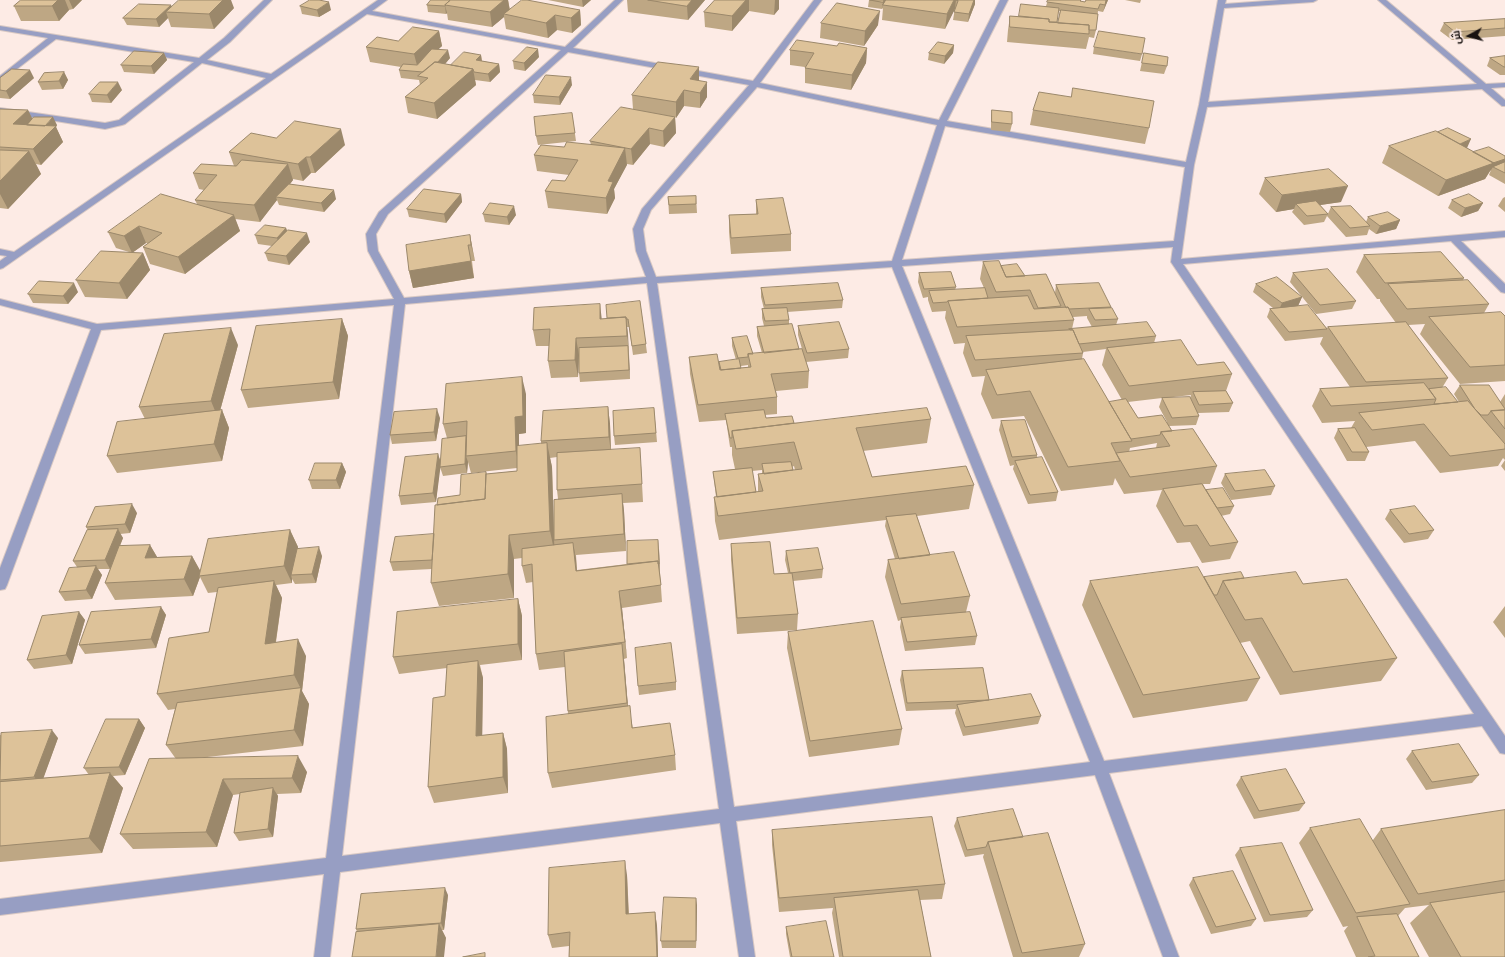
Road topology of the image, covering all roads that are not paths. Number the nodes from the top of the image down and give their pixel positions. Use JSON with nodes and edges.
{"nodes":[{"id":1,"x":268,"y":0,"type":"edge"},
{"id":2,"x":383,"y":0,"type":"edge"},
{"id":3,"x":619,"y":0,"type":"edge"},
{"id":4,"x":818,"y":0,"type":"edge"},
{"id":5,"x":1004,"y":0,"type":"edge"},
{"id":6,"x":1313,"y":0,"type":"edge"},
{"id":7,"x":1382,"y":0,"type":"edge"},
{"id":8,"x":1221,"y":3,"type":"edge"},
{"id":9,"x":366,"y":12,"type":"junction"},
{"id":10,"x":0,"y":28,"type":"edge"},
{"id":11,"x":19,"y":32,"type":"junction"},
{"id":12,"x":0,"y":35,"type":"edge"},
{"id":13,"x":54,"y":37,"type":"junction"},
{"id":14,"x":567,"y":49,"type":"junction"},
{"id":15,"x":202,"y":61,"type":"junction"},
{"id":16,"x":272,"y":77,"type":"junction"},
{"id":17,"x":0,"y":80,"type":"edge"},
{"id":18,"x":755,"y":84,"type":"junction"},
{"id":19,"x":1505,"y":85,"type":"edge"},
{"id":20,"x":1484,"y":86,"type":"junction"},
{"id":21,"x":1505,"y":104,"type":"edge"},
{"id":22,"x":1203,"y":105,"type":"junction"},
{"id":23,"x":0,"y":110,"type":"edge"},
{"id":24,"x":942,"y":123,"type":"junction"},
{"id":25,"x":1190,"y":165,"type":"junction"},
{"id":26,"x":1505,"y":234,"type":"edge"},
{"id":27,"x":1453,"y":238,"type":"junction"},
{"id":28,"x":1179,"y":244,"type":"junction"},
{"id":29,"x":0,"y":252,"type":"edge"},
{"id":30,"x":15,"y":255,"type":"junction"},
{"id":31,"x":1176,"y":262,"type":"junction"},
{"id":32,"x":896,"y":264,"type":"junction"},
{"id":33,"x":0,"y":266,"type":"edge"},
{"id":34,"x":652,"y":280,"type":"junction"},
{"id":35,"x":1505,"y":290,"type":"edge"},
{"id":36,"x":400,"y":300,"type":"junction"},
{"id":37,"x":0,"y":302,"type":"edge"},
{"id":38,"x":97,"y":327,"type":"junction"},
{"id":39,"x":0,"y":585,"type":"edge"},
{"id":40,"x":1485,"y":719,"type":"junction"},
{"id":41,"x":1505,"y":748,"type":"edge"},
{"id":42,"x":1099,"y":767,"type":"junction"},
{"id":43,"x":727,"y":814,"type":"junction"},
{"id":44,"x":333,"y":864,"type":"junction"},
{"id":45,"x":0,"y":907,"type":"edge"},
{"id":46,"x":322,"y":957,"type":"edge"},
{"id":47,"x":747,"y":957,"type":"edge"},
{"id":48,"x":1171,"y":957,"type":"edge"}],
"edges":[{"from":1,"to":15,"type":"street"},
{"from":2,"to":9,"type":"street"},
{"from":3,"to":14,"type":"street"},
{"from":4,"to":18,"type":"street"},
{"from":5,"to":24,"type":"street"},
{"from":6,"to":8,"type":"street"},
{"from":7,"to":20,"type":"street"},
{"from":8,"to":22,"type":"street"},
{"from":9,"to":14,"type":"street"},
{"from":9,"to":16,"type":"street"},
{"from":10,"to":11,"type":"street"},
{"from":11,"to":12,"type":"street"},
{"from":11,"to":13,"type":"street"},
{"from":13,"to":15,"type":"street"},
{"from":13,"to":17,"type":"street"},
{"from":14,"to":18,"type":"street"},
{"from":14,"to":36,"type":"street"},
{"from":15,"to":16,"type":"street"},
{"from":15,"to":23,"type":"street"},
{"from":16,"to":30,"type":"street"},
{"from":18,"to":24,"type":"street"},
{"from":18,"to":34,"type":"street"},
{"from":19,"to":20,"type":"street"},
{"from":20,"to":21,"type":"street"},
{"from":20,"to":22,"type":"street"},
{"from":22,"to":25,"type":"street"},
{"from":24,"to":25,"type":"street"},
{"from":24,"to":32,"type":"street"},
{"from":25,"to":28,"type":"street"},
{"from":26,"to":27,"type":"street"},
{"from":27,"to":31,"type":"street"},
{"from":27,"to":35,"type":"street"},
{"from":28,"to":31,"type":"street"},
{"from":28,"to":32,"type":"street"},
{"from":29,"to":30,"type":"street"},
{"from":30,"to":33,"type":"street"},
{"from":31,"to":40,"type":"street"},
{"from":32,"to":34,"type":"street"},
{"from":32,"to":42,"type":"street"},
{"from":34,"to":36,"type":"street"},
{"from":34,"to":43,"type":"street"},
{"from":36,"to":38,"type":"street"},
{"from":36,"to":44,"type":"street"},
{"from":37,"to":38,"type":"street"},
{"from":38,"to":39,"type":"street"},
{"from":40,"to":41,"type":"street"},
{"from":40,"to":42,"type":"street"},
{"from":42,"to":43,"type":"street"},
{"from":42,"to":48,"type":"street"},
{"from":43,"to":44,"type":"street"},
{"from":43,"to":47,"type":"street"},
{"from":44,"to":45,"type":"street"},
{"from":44,"to":46,"type":"street"}]}
